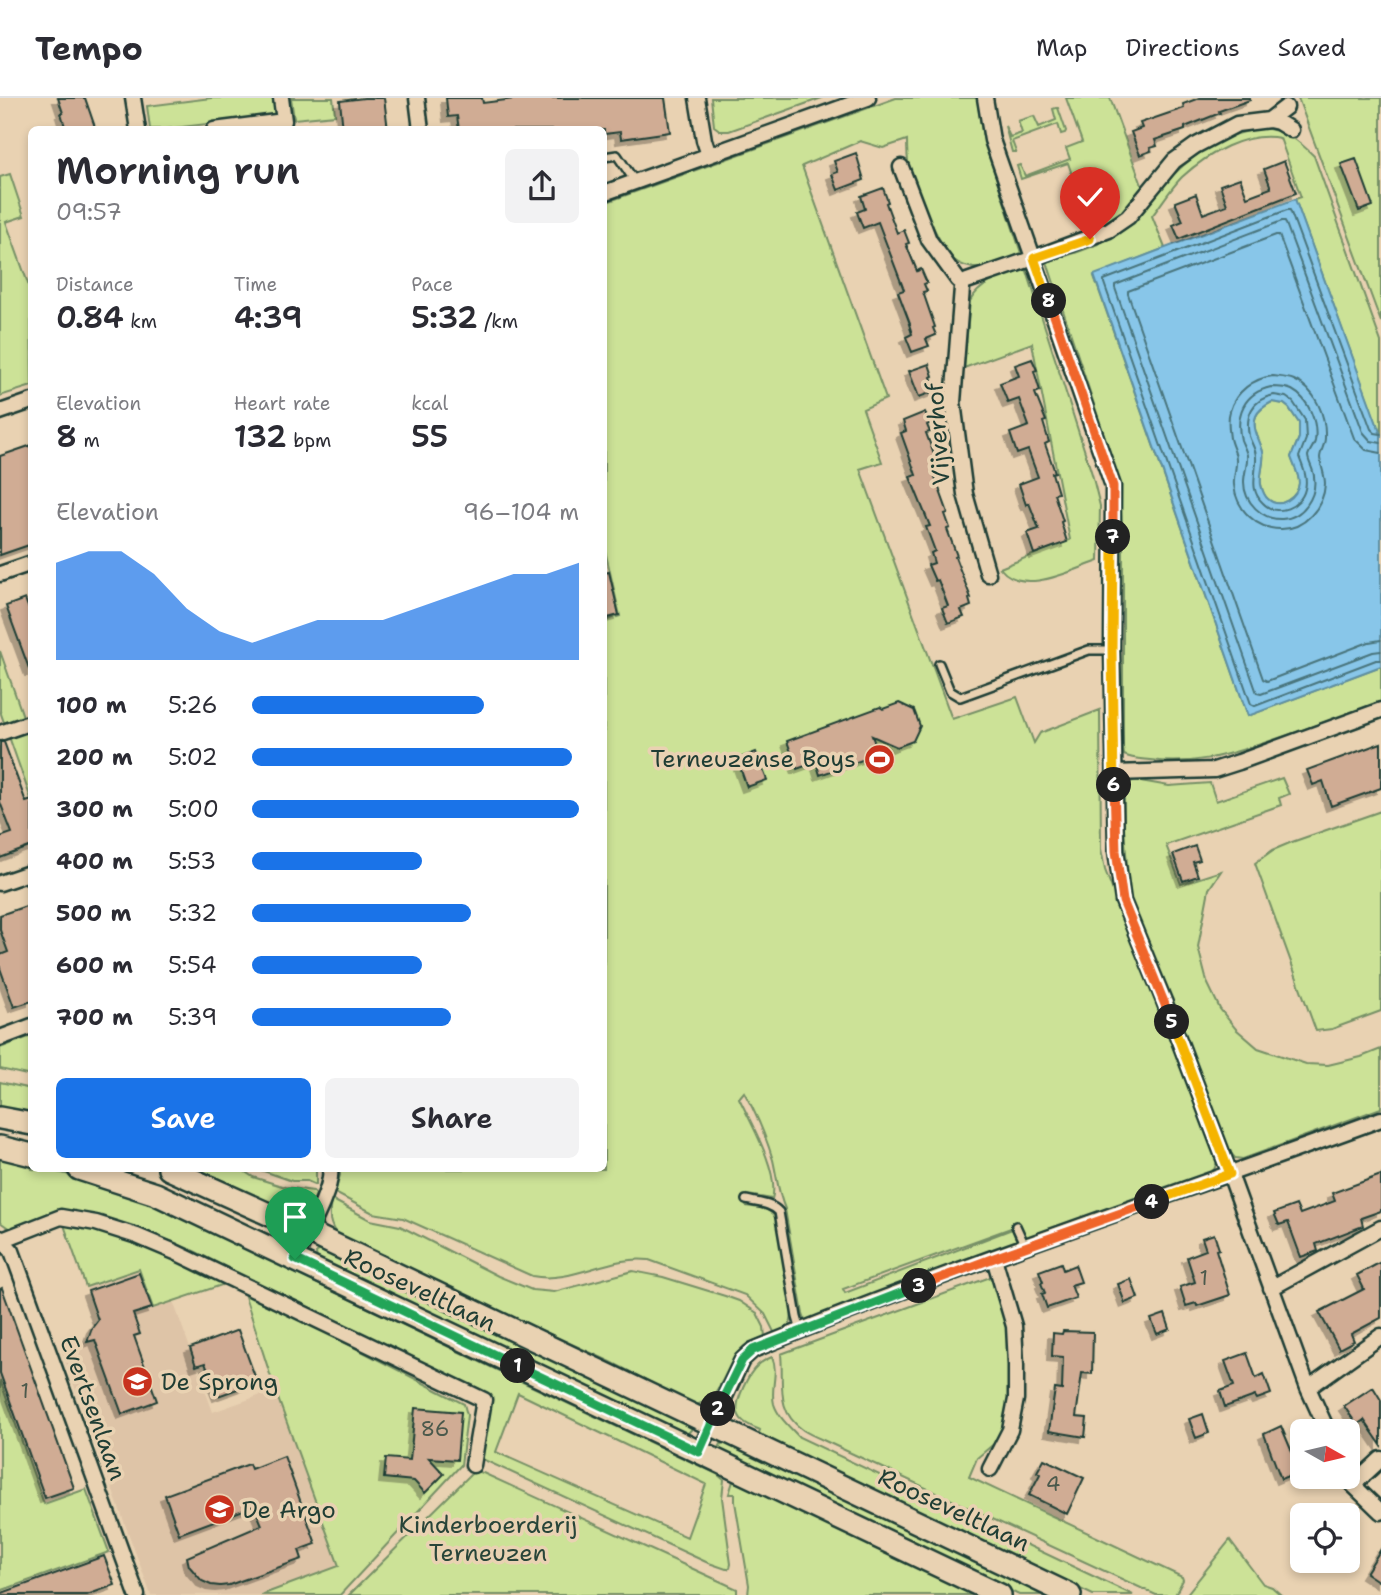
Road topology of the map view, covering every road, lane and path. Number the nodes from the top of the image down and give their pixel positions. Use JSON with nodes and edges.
{"nodes":[{"id":1,"x":133,"y":98,"type":"edge"},
{"id":2,"x":281,"y":98,"type":"edge"},
{"id":3,"x":417,"y":98,"type":"edge"},
{"id":4,"x":697,"y":98,"type":"edge"},
{"id":5,"x":868,"y":98,"type":"edge"},
{"id":6,"x":985,"y":98,"type":"edge"},
{"id":7,"x":1286,"y":107,"type":"dead end"},
{"id":8,"x":1269,"y":120,"type":"junction"},
{"id":9,"x":137,"y":126,"type":"edge"},
{"id":10,"x":245,"y":126,"type":"edge"},
{"id":11,"x":420,"y":126,"type":"edge"},
{"id":12,"x":1291,"y":130,"type":"dead end"},
{"id":13,"x":709,"y":155,"type":"junction"},
{"id":14,"x":607,"y":157,"type":"edge"},
{"id":15,"x":901,"y":167,"type":"dead end"},
{"id":16,"x":636,"y":183,"type":"junction"},
{"id":17,"x":607,"y":192,"type":"edge"},
{"id":18,"x":1034,"y":258,"type":"junction"},
{"id":19,"x":962,"y":283,"type":"junction"},
{"id":20,"x":28,"y":402,"type":"edge"},
{"id":21,"x":0,"y":412,"type":"edge"},
{"id":22,"x":28,"y":564,"type":"edge"},
{"id":23,"x":0,"y":574,"type":"edge"},
{"id":24,"x":988,"y":574,"type":"dead end"},
{"id":25,"x":1112,"y":650,"type":"junction"},
{"id":26,"x":938,"y":667,"type":"dead end"},
{"id":27,"x":1381,"y":710,"type":"edge"},
{"id":28,"x":28,"y":723,"type":"edge"},
{"id":29,"x":0,"y":733,"type":"edge"},
{"id":30,"x":1114,"y":773,"type":"junction"},
{"id":31,"x":28,"y":873,"type":"edge"},
{"id":32,"x":0,"y":883,"type":"edge"},
{"id":33,"x":28,"y":1028,"type":"edge"},
{"id":34,"x":0,"y":1038,"type":"edge"},
{"id":35,"x":0,"y":1118,"type":"edge"},
{"id":36,"x":1381,"y":1119,"type":"edge"},
{"id":37,"x":28,"y":1123,"type":"edge"},
{"id":38,"x":0,"y":1147,"type":"edge"},
{"id":39,"x":28,"y":1154,"type":"edge"},
{"id":40,"x":88,"y":1172,"type":"edge"},
{"id":41,"x":176,"y":1172,"type":"edge"},
{"id":42,"x":330,"y":1172,"type":"edge"},
{"id":43,"x":1230,"y":1174,"type":"junction"},
{"id":44,"x":746,"y":1200,"type":"dead end"},
{"id":45,"x":1016,"y":1226,"type":"dead end"},
{"id":46,"x":1381,"y":1228,"type":"edge"},
{"id":47,"x":308,"y":1232,"type":"junction"},
{"id":48,"x":1,"y":1239,"type":"edge"},
{"id":49,"x":1026,"y":1247,"type":"junction"},
{"id":50,"x":994,"y":1258,"type":"junction"},
{"id":51,"x":295,"y":1259,"type":"junction"},
{"id":52,"x":1271,"y":1288,"type":"junction"},
{"id":53,"x":802,"y":1331,"type":"junction"},
{"id":54,"x":1381,"y":1336,"type":"edge"},
{"id":55,"x":1308,"y":1388,"type":"junction"},
{"id":56,"x":1322,"y":1419,"type":"edge"},
{"id":57,"x":712,"y":1423,"type":"junction"},
{"id":58,"x":699,"y":1452,"type":"junction"},
{"id":59,"x":1381,"y":1459,"type":"edge"},
{"id":60,"x":473,"y":1465,"type":"dead end"},
{"id":61,"x":990,"y":1469,"type":"dead end"},
{"id":62,"x":1360,"y":1473,"type":"edge"},
{"id":63,"x":1359,"y":1489,"type":"edge"},
{"id":64,"x":1381,"y":1513,"type":"edge"},
{"id":65,"x":137,"y":1595,"type":"edge"},
{"id":66,"x":1000,"y":1595,"type":"edge"},
{"id":67,"x":1070,"y":1595,"type":"edge"}],
"edges":[{"from":1,"to":9,"type":"street"},
{"from":2,"to":10,"type":"street"},
{"from":3,"to":11,"type":"street"},
{"from":4,"to":13,"type":"street"},
{"from":5,"to":13,"type":"street"},
{"from":6,"to":18,"type":"street"},
{"from":7,"to":8,"type":"street"},
{"from":8,"to":12,"type":"street"},
{"from":8,"to":18,"type":"street"},
{"from":13,"to":16,"type":"street"},
{"from":14,"to":16,"type":"lane"},
{"from":15,"to":19,"type":"street"},
{"from":16,"to":17,"type":"street"},
{"from":18,"to":19,"type":"street"},
{"from":18,"to":25,"type":"street"},
{"from":19,"to":24,"type":"street","name":"Vijverhof"},
{"from":20,"to":21,"type":"street"},
{"from":22,"to":23,"type":"street"},
{"from":25,"to":26,"type":"lane"},
{"from":25,"to":30,"type":"street"},
{"from":27,"to":30,"type":"street"},
{"from":28,"to":29,"type":"street"},
{"from":30,"to":43,"type":"street"},
{"from":31,"to":32,"type":"street"},
{"from":33,"to":34,"type":"street"},
{"from":35,"to":37,"type":"main road"},
{"from":36,"to":43,"type":"street"},
{"from":38,"to":39,"type":"main road"},
{"from":40,"to":51,"type":"main road","name":"Rooseveltlaan"},
{"from":41,"to":47,"type":"main road","name":"Rooseveltlaan"},
{"from":42,"to":47,"type":"street"},
{"from":43,"to":49,"type":"street"},
{"from":43,"to":52,"type":"street"},
{"from":44,"to":53,"type":"lane"},
{"from":45,"to":49,"type":"lane"},
{"from":46,"to":52,"type":"street"},
{"from":47,"to":51,"type":"street"},
{"from":47,"to":57,"type":"main road","name":"Rooseveltlaan"},
{"from":48,"to":60,"type":"street","name":"Evertsenlaan"},
{"from":48,"to":65,"type":"street","name":"Evertsenlaan"},
{"from":49,"to":50,"type":"street"},
{"from":50,"to":53,"type":"street"},
{"from":50,"to":61,"type":"street"},
{"from":51,"to":58,"type":"main road","name":"Rooseveltlaan"},
{"from":52,"to":55,"type":"street"},
{"from":53,"to":57,"type":"street"},
{"from":54,"to":55,"type":"street"},
{"from":55,"to":56,"type":"street"},
{"from":57,"to":58,"type":"street"},
{"from":57,"to":67,"type":"main road","name":"Rooseveltlaan"},
{"from":58,"to":66,"type":"main road","name":"Rooseveltlaan"},
{"from":59,"to":62,"type":"street"},
{"from":63,"to":64,"type":"street"}]}
